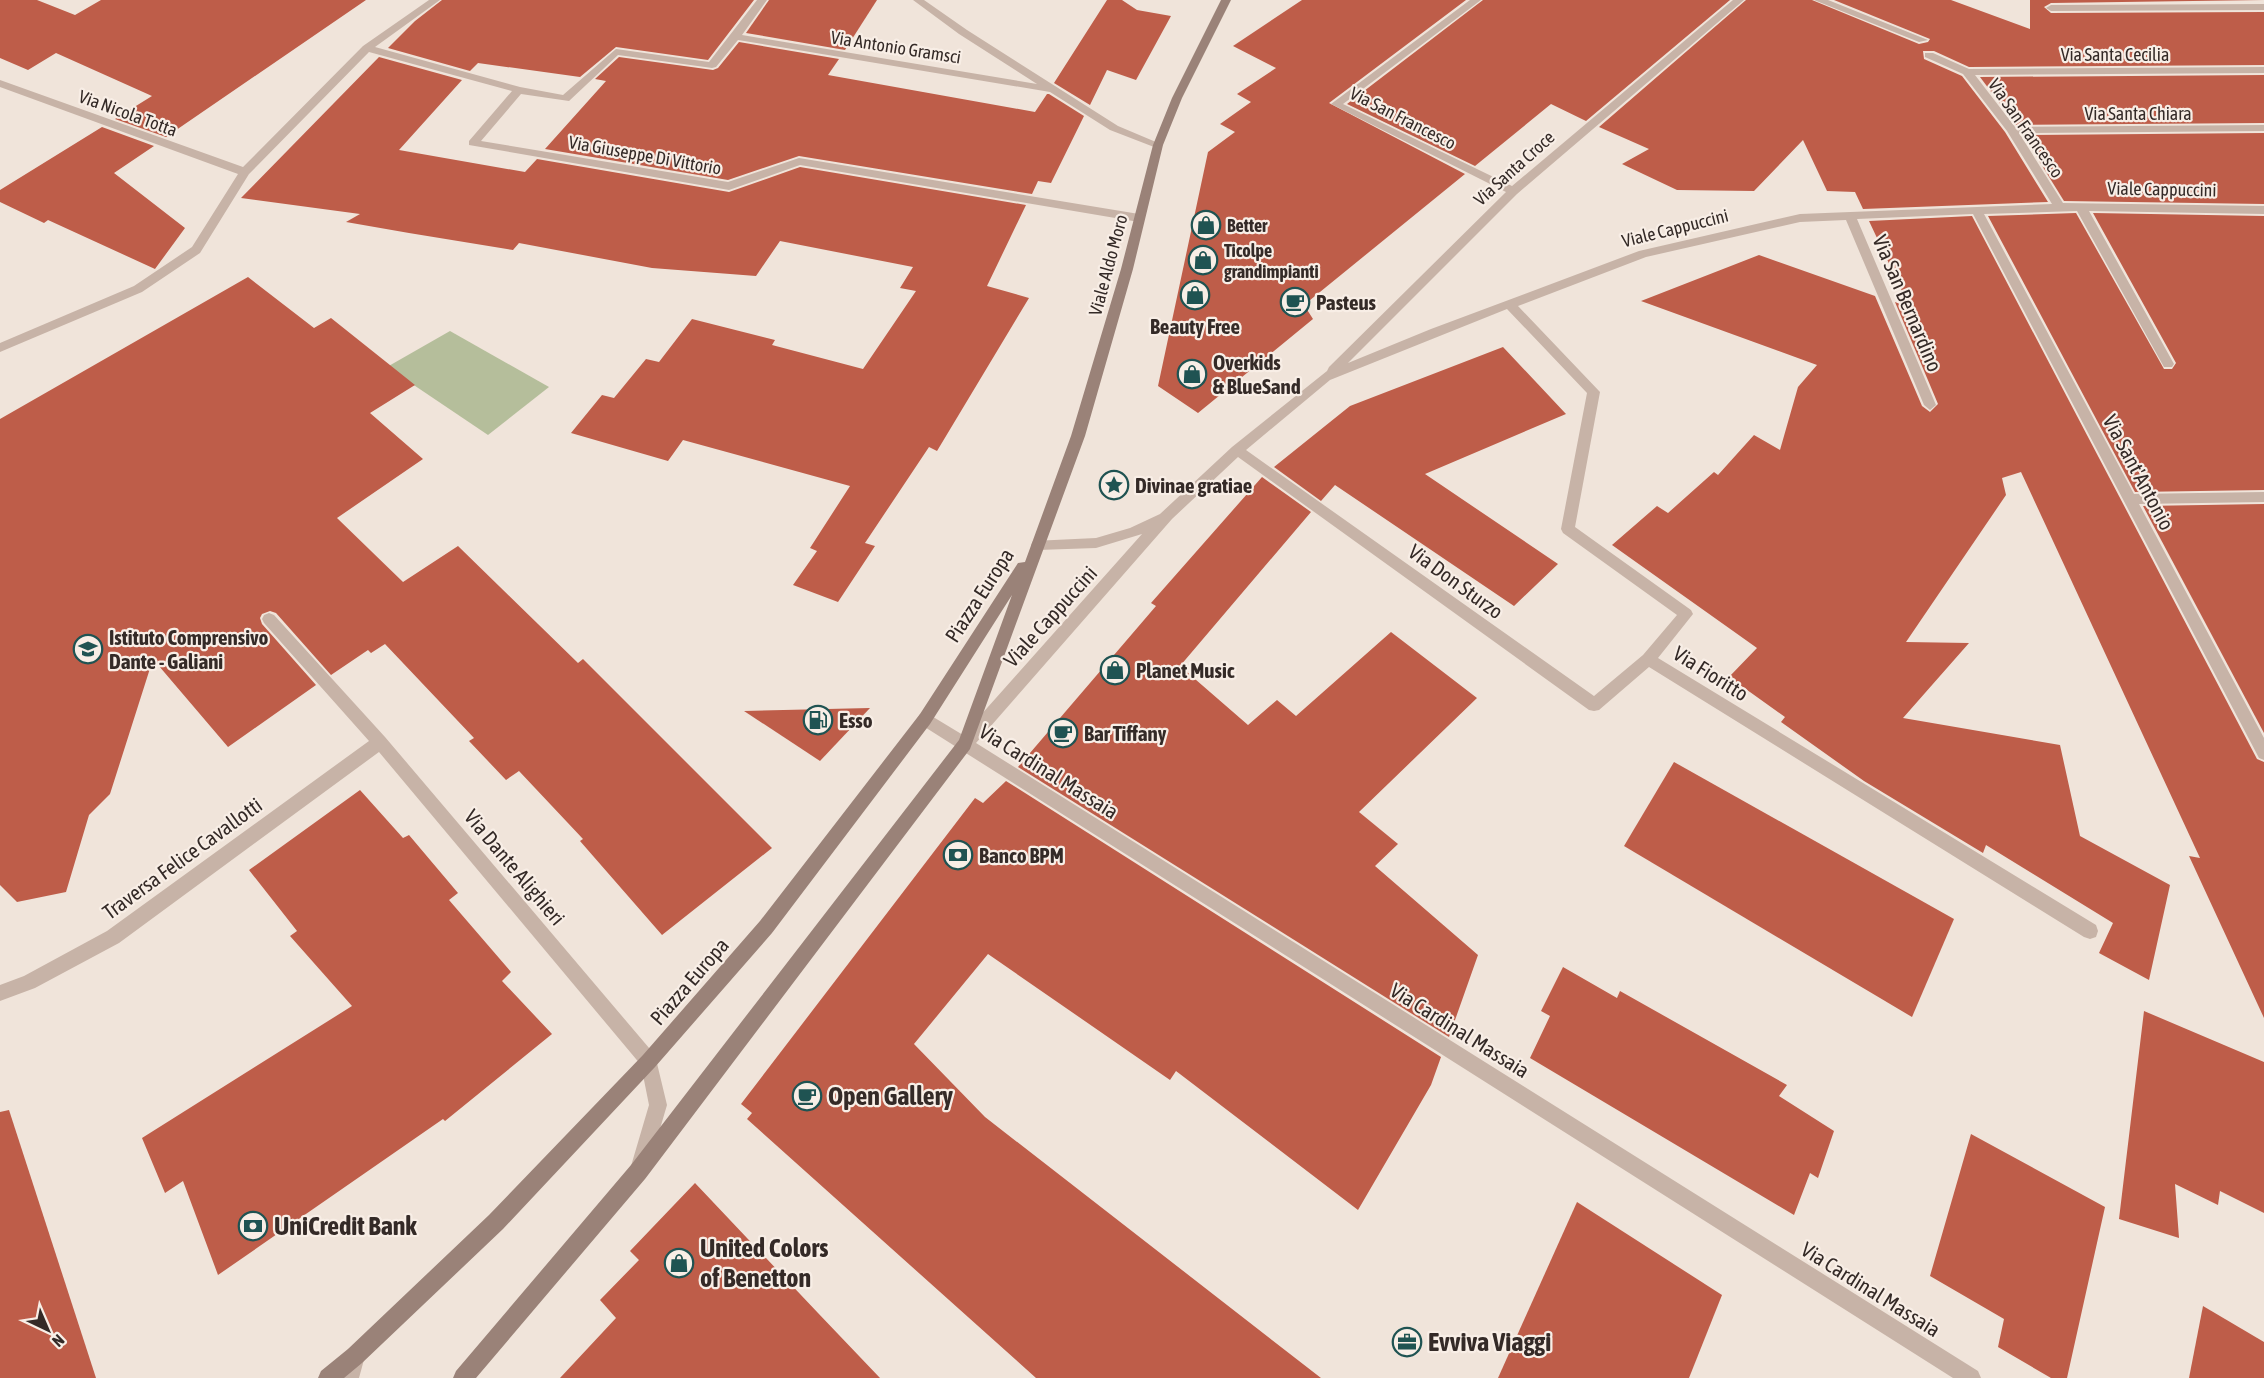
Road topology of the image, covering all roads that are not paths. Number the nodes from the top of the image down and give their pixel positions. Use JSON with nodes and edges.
{"nodes":[{"id":1,"x":435,"y":0,"type":"edge"},
{"id":2,"x":762,"y":0,"type":"edge"},
{"id":3,"x":918,"y":0,"type":"edge"},
{"id":4,"x":1226,"y":0,"type":"edge"},
{"id":5,"x":1476,"y":0,"type":"edge"},
{"id":6,"x":1739,"y":0,"type":"edge"},
{"id":7,"x":1819,"y":0,"type":"edge"},
{"id":8,"x":2264,"y":7,"type":"edge"},
{"id":9,"x":2051,"y":8,"type":"dead end"},
{"id":10,"x":735,"y":37,"type":"junction"},
{"id":11,"x":1923,"y":40,"type":"dead end"},
{"id":12,"x":367,"y":48,"type":"junction"},
{"id":13,"x":1929,"y":55,"type":"dead end"},
{"id":14,"x":2264,"y":70,"type":"edge"},
{"id":15,"x":1967,"y":72,"type":"junction"},
{"id":16,"x":0,"y":83,"type":"edge"},
{"id":17,"x":1051,"y":89,"type":"junction"},
{"id":18,"x":519,"y":90,"type":"junction"},
{"id":19,"x":2264,"y":128,"type":"edge"},
{"id":20,"x":2012,"y":130,"type":"junction"},
{"id":21,"x":1158,"y":145,"type":"junction"},
{"id":22,"x":245,"y":172,"type":"junction"},
{"id":23,"x":1513,"y":191,"type":"junction"},
{"id":24,"x":2060,"y":207,"type":"junction"},
{"id":25,"x":2081,"y":207,"type":"junction"},
{"id":26,"x":2264,"y":210,"type":"edge"},
{"id":27,"x":1977,"y":211,"type":"junction"},
{"id":28,"x":1850,"y":216,"type":"junction"},
{"id":29,"x":1139,"y":218,"type":"junction"},
{"id":30,"x":1509,"y":304,"type":"junction"},
{"id":31,"x":0,"y":348,"type":"edge"},
{"id":32,"x":2168,"y":364,"type":"dead end"},
{"id":33,"x":1326,"y":377,"type":"junction"},
{"id":34,"x":1929,"y":405,"type":"dead end"},
{"id":35,"x":1237,"y":450,"type":"junction"},
{"id":36,"x":2264,"y":497,"type":"edge"},
{"id":37,"x":2130,"y":498,"type":"junction"},
{"id":38,"x":1167,"y":515,"type":"junction"},
{"id":39,"x":1038,"y":545,"type":"junction"},
{"id":40,"x":268,"y":619,"type":"dead end"},
{"id":41,"x":1648,"y":659,"type":"junction"},
{"id":42,"x":925,"y":719,"type":"junction"},
{"id":43,"x":380,"y":742,"type":"junction"},
{"id":44,"x":965,"y":744,"type":"junction"},
{"id":45,"x":2264,"y":753,"type":"edge"},
{"id":46,"x":2090,"y":931,"type":"dead end"},
{"id":47,"x":0,"y":993,"type":"edge"},
{"id":48,"x":650,"y":1061,"type":"junction"},
{"id":49,"x":638,"y":1172,"type":"junction"},
{"id":50,"x":355,"y":1356,"type":"junction"},
{"id":51,"x":328,"y":1378,"type":"edge"},
{"id":52,"x":349,"y":1378,"type":"edge"},
{"id":53,"x":463,"y":1378,"type":"edge"},
{"id":54,"x":1971,"y":1378,"type":"edge"}],
"edges":[{"from":1,"to":12,"type":"street"},
{"from":2,"to":10,"type":"street"},
{"from":3,"to":17,"type":"street","name":"Via Antonio Gramsci"},
{"from":4,"to":21,"type":"main road","name":"Viale Aldo Moro"},
{"from":5,"to":23,"type":"street","name":"Via San Francesco"},
{"from":6,"to":23,"type":"street","name":"Via Santa Croce"},
{"from":7,"to":11,"type":"street"},
{"from":8,"to":9,"type":"street"},
{"from":10,"to":17,"type":"street","name":"Via Antonio Gramsci"},
{"from":10,"to":18,"type":"street"},
{"from":12,"to":18,"type":"street"},
{"from":12,"to":22,"type":"street"},
{"from":13,"to":15,"type":"street","name":"Via San Francesco"},
{"from":14,"to":15,"type":"street","name":"Via Santa Cecilia"},
{"from":15,"to":20,"type":"street","name":"Via San Francesco"},
{"from":16,"to":22,"type":"street","name":"Via Nicola Totta"},
{"from":17,"to":21,"type":"street","name":"Via Antonio Gramsci"},
{"from":18,"to":29,"type":"street","name":"Via Giuseppe Di Vittorio"},
{"from":19,"to":20,"type":"street","name":"Via Santa Chiara"},
{"from":20,"to":24,"type":"street","name":"Via San Francesco"},
{"from":21,"to":29,"type":"main road","name":"Viale Aldo Moro"},
{"from":22,"to":31,"type":"street"},
{"from":23,"to":33,"type":"street","name":"Via Santa Croce"},
{"from":24,"to":25,"type":"street","name":"Viale Cappuccini"},
{"from":24,"to":27,"type":"street","name":"Viale Cappuccini"},
{"from":25,"to":26,"type":"street","name":"Viale Cappuccini"},
{"from":25,"to":32,"type":"street"},
{"from":27,"to":28,"type":"street","name":"Viale Cappuccini"},
{"from":27,"to":37,"type":"street","name":"Via Sant'Antonio"},
{"from":28,"to":30,"type":"street","name":"Viale Cappuccini"},
{"from":28,"to":34,"type":"street","name":"Via San Bernardino"},
{"from":29,"to":39,"type":"main road","name":"Viale Aldo Moro"},
{"from":30,"to":33,"type":"street","name":"Viale Cappuccini"},
{"from":30,"to":41,"type":"street","name":"Via Fioritto"},
{"from":33,"to":35,"type":"street","name":"Viale Cappuccini"},
{"from":35,"to":38,"type":"street","name":"Viale Cappuccini"},
{"from":35,"to":41,"type":"street","name":"Via Don Sturzo"},
{"from":36,"to":37,"type":"street"},
{"from":37,"to":45,"type":"street","name":"Via Sant'Antonio"},
{"from":38,"to":39,"type":"street","name":"Viale Cappuccini"},
{"from":38,"to":44,"type":"street","name":"Viale Cappuccini"},
{"from":39,"to":42,"type":"main road","name":"Piazza Europa"},
{"from":39,"to":44,"type":"main road","name":"Piazza Europa"},
{"from":40,"to":43,"type":"street","name":"Via Dante Alighieri"},
{"from":41,"to":46,"type":"street","name":"Via Fioritto"},
{"from":42,"to":44,"type":"street","name":"Via Cardinal Massaia"},
{"from":42,"to":48,"type":"main road","name":"Piazza Europa"},
{"from":43,"to":47,"type":"street","name":"Traversa Felice Cavallotti"},
{"from":43,"to":48,"type":"street","name":"Via Dante Alighieri"},
{"from":44,"to":49,"type":"main road","name":"Piazza Europa"},
{"from":44,"to":54,"type":"street","name":"Via Cardinal Massaia"},
{"from":48,"to":49,"type":"street","name":"Via Dante Alighieri"},
{"from":48,"to":50,"type":"main road","name":"Piazza Europa"},
{"from":49,"to":53,"type":"main road","name":"Piazza Europa"},
{"from":50,"to":51,"type":"main road","name":"Piazza Europa"},
{"from":50,"to":52,"type":"street"}]}
